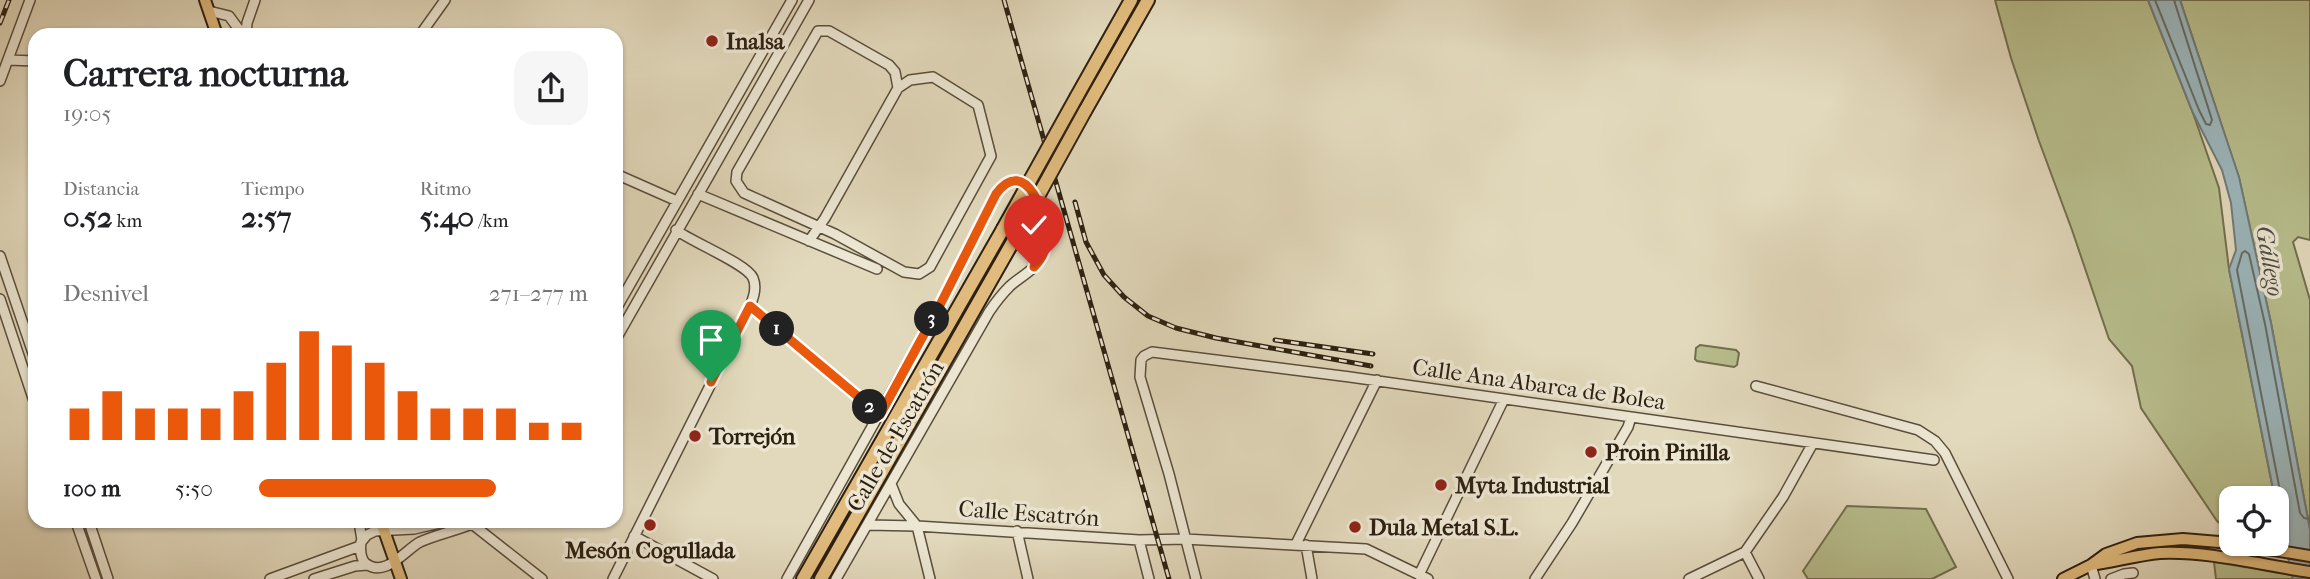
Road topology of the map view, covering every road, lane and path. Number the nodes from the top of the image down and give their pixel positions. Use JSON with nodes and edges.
{"nodes":[{"id":1,"x":30,"y":0,"type":"edge"},
{"id":2,"x":445,"y":0,"type":"edge"},
{"id":3,"x":792,"y":0,"type":"edge"},
{"id":4,"x":809,"y":0,"type":"edge"},
{"id":5,"x":1131,"y":0,"type":"edge"},
{"id":6,"x":1148,"y":0,"type":"edge"},
{"id":7,"x":254,"y":4,"type":"edge"},
{"id":8,"x":207,"y":6,"type":"edge"},
{"id":9,"x":227,"y":15,"type":"junction"},
{"id":10,"x":215,"y":28,"type":"edge"},
{"id":11,"x":239,"y":28,"type":"edge"},
{"id":12,"x":246,"y":28,"type":"edge"},
{"id":13,"x":425,"y":28,"type":"edge"},
{"id":14,"x":8,"y":60,"type":"junction"},
{"id":15,"x":28,"y":61,"type":"edge"},
{"id":16,"x":0,"y":81,"type":"edge"},
{"id":17,"x":898,"y":88,"type":"junction"},
{"id":18,"x":623,"y":177,"type":"edge"},
{"id":19,"x":698,"y":194,"type":"junction"},
{"id":20,"x":677,"y":201,"type":"junction"},
{"id":21,"x":819,"y":227,"type":"junction"},
{"id":22,"x":677,"y":230,"type":"junction"},
{"id":23,"x":809,"y":241,"type":"junction"},
{"id":24,"x":0,"y":256,"type":"edge"},
{"id":25,"x":877,"y":269,"type":"dead end"},
{"id":26,"x":623,"y":297,"type":"edge"},
{"id":27,"x":0,"y":299,"type":"edge"},
{"id":28,"x":750,"y":306,"type":"junction"},
{"id":29,"x":623,"y":326,"type":"edge"},
{"id":30,"x":28,"y":338,"type":"edge"},
{"id":31,"x":1377,"y":380,"type":"junction"},
{"id":32,"x":28,"y":383,"type":"edge"},
{"id":33,"x":1756,"y":386,"type":"dead end"},
{"id":34,"x":1504,"y":399,"type":"junction"},
{"id":35,"x":880,"y":415,"type":"junction"},
{"id":36,"x":1631,"y":417,"type":"junction"},
{"id":37,"x":1813,"y":443,"type":"junction"},
{"id":38,"x":1934,"y":460,"type":"dead end"},
{"id":39,"x":891,"y":484,"type":"junction"},
{"id":40,"x":867,"y":525,"type":"junction"},
{"id":41,"x":917,"y":526,"type":"junction"},
{"id":42,"x":78,"y":528,"type":"edge"},
{"id":43,"x":91,"y":528,"type":"edge"},
{"id":44,"x":360,"y":528,"type":"edge"},
{"id":45,"x":379,"y":528,"type":"edge"},
{"id":46,"x":383,"y":528,"type":"edge"},
{"id":47,"x":462,"y":528,"type":"edge"},
{"id":48,"x":481,"y":528,"type":"edge"},
{"id":49,"x":1017,"y":531,"type":"junction"},
{"id":50,"x":634,"y":536,"type":"junction"},
{"id":51,"x":1185,"y":539,"type":"junction"},
{"id":52,"x":1139,"y":540,"type":"junction"},
{"id":53,"x":2219,"y":542,"type":"edge"},
{"id":54,"x":361,"y":543,"type":"junction"},
{"id":55,"x":1296,"y":544,"type":"junction"},
{"id":56,"x":1306,"y":544,"type":"junction"},
{"id":57,"x":1745,"y":552,"type":"junction"},
{"id":58,"x":2289,"y":553,"type":"edge"},
{"id":59,"x":2310,"y":556,"type":"edge"},
{"id":60,"x":396,"y":564,"type":"junction"},
{"id":61,"x":2091,"y":565,"type":"junction"},
{"id":62,"x":370,"y":566,"type":"junction"},
{"id":63,"x":2310,"y":572,"type":"edge"},
{"id":64,"x":2133,"y":573,"type":"dead end"},
{"id":65,"x":824,"y":575,"type":"edge"},
{"id":66,"x":803,"y":577,"type":"edge"},
{"id":67,"x":1424,"y":577,"type":"edge"},
{"id":68,"x":96,"y":579,"type":"edge"},
{"id":69,"x":108,"y":579,"type":"edge"},
{"id":70,"x":270,"y":579,"type":"edge"},
{"id":71,"x":314,"y":579,"type":"edge"},
{"id":72,"x":378,"y":579,"type":"edge"},
{"id":73,"x":401,"y":579,"type":"edge"},
{"id":74,"x":542,"y":579,"type":"edge"},
{"id":75,"x":613,"y":579,"type":"edge"},
{"id":76,"x":713,"y":579,"type":"edge"},
{"id":77,"x":787,"y":579,"type":"edge"},
{"id":78,"x":836,"y":579,"type":"edge"},
{"id":79,"x":930,"y":579,"type":"edge"},
{"id":80,"x":1028,"y":579,"type":"edge"},
{"id":81,"x":1149,"y":579,"type":"edge"},
{"id":82,"x":1196,"y":579,"type":"edge"},
{"id":83,"x":1312,"y":579,"type":"edge"},
{"id":84,"x":1535,"y":579,"type":"edge"},
{"id":85,"x":1689,"y":579,"type":"edge"},
{"id":86,"x":1759,"y":579,"type":"edge"},
{"id":87,"x":2008,"y":579,"type":"edge"},
{"id":88,"x":2063,"y":579,"type":"edge"},
{"id":89,"x":2095,"y":579,"type":"edge"},
{"id":90,"x":2111,"y":579,"type":"edge"}],
"edges":[{"from":1,"to":14,"type":"street"},
{"from":2,"to":13,"type":"street"},
{"from":3,"to":20,"type":"street"},
{"from":4,"to":19,"type":"street"},
{"from":5,"to":66,"type":"highway","bridge":true},
{"from":6,"to":65,"type":"highway","bridge":true},
{"from":7,"to":9,"type":"street"},
{"from":7,"to":12,"type":"street"},
{"from":8,"to":9,"type":"street"},
{"from":8,"to":10,"type":"main road"},
{"from":9,"to":11,"type":"street"},
{"from":14,"to":15,"type":"street"},
{"from":14,"to":16,"type":"street"},
{"from":17,"to":21,"type":"street"},
{"from":17,"to":21,"type":"street"},
{"from":17,"to":21,"type":"street"},
{"from":18,"to":20,"type":"street"},
{"from":19,"to":22,"type":"street"},
{"from":19,"to":23,"type":"street"},
{"from":20,"to":26,"type":"street"},
{"from":21,"to":23,"type":"street"},
{"from":22,"to":28,"type":"street"},
{"from":22,"to":29,"type":"street"},
{"from":23,"to":25,"type":"street"},
{"from":24,"to":30,"type":"street"},
{"from":27,"to":32,"type":"street"},
{"from":28,"to":35,"type":"street"},
{"from":28,"to":50,"type":"street"},
{"from":31,"to":34,"type":"street","name":"Calle Ana Abarca de Bolea"},
{"from":31,"to":51,"type":"street","name":"Calle Ana Abarca de Bolea"},
{"from":31,"to":55,"type":"street"},
{"from":33,"to":87,"type":"street"},
{"from":34,"to":36,"type":"street","name":"Calle Ana Abarca de Bolea"},
{"from":34,"to":67,"type":"street"},
{"from":35,"to":39,"type":"street","name":"Calle de Escatrón"},
{"from":35,"to":77,"type":"street","name":"Calle de Escatrón"},
{"from":36,"to":37,"type":"street","name":"Calle Ana Abarca de Bolea"},
{"from":36,"to":84,"type":"street"},
{"from":37,"to":38,"type":"street","name":"Calle Ana Abarca de Bolea"},
{"from":37,"to":57,"type":"street"},
{"from":39,"to":40,"type":"street","name":"Calle de Escatrón"},
{"from":39,"to":41,"type":"street"},
{"from":40,"to":41,"type":"street","name":"Calle Escatrón"},
{"from":40,"to":78,"type":"street","name":"Calle de Escatrón"},
{"from":41,"to":49,"type":"street","name":"Calle Escatrón"},
{"from":41,"to":79,"type":"street"},
{"from":42,"to":68,"type":"street"},
{"from":43,"to":69,"type":"street"},
{"from":44,"to":54,"type":"street"},
{"from":45,"to":54,"type":"street"},
{"from":46,"to":60,"type":"main road"},
{"from":47,"to":60,"type":"street"},
{"from":48,"to":74,"type":"street"},
{"from":49,"to":52,"type":"street","name":"Calle Escatrón"},
{"from":49,"to":80,"type":"street"},
{"from":50,"to":75,"type":"street"},
{"from":50,"to":76,"type":"street"},
{"from":51,"to":52,"type":"street","name":"Calle Escatrón"},
{"from":51,"to":55,"type":"street","name":"Calle Escatrón"},
{"from":51,"to":82,"type":"street"},
{"from":52,"to":81,"type":"street"},
{"from":53,"to":61,"type":"main road"},
{"from":54,"to":62,"type":"street"},
{"from":54,"to":70,"type":"street"},
{"from":55,"to":56,"type":"street","name":"Calle Escatrón"},
{"from":56,"to":67,"type":"street","name":"Calle Escatrón"},
{"from":56,"to":83,"type":"street"},
{"from":57,"to":85,"type":"street"},
{"from":57,"to":86,"type":"street"},
{"from":58,"to":59,"type":"main road"},
{"from":60,"to":62,"type":"street"},
{"from":60,"to":73,"type":"main road"},
{"from":61,"to":63,"type":"main road"},
{"from":61,"to":88,"type":"main road"},
{"from":61,"to":89,"type":"street"},
{"from":62,"to":71,"type":"street"},
{"from":62,"to":72,"type":"street"},
{"from":64,"to":90,"type":"street"}]}
